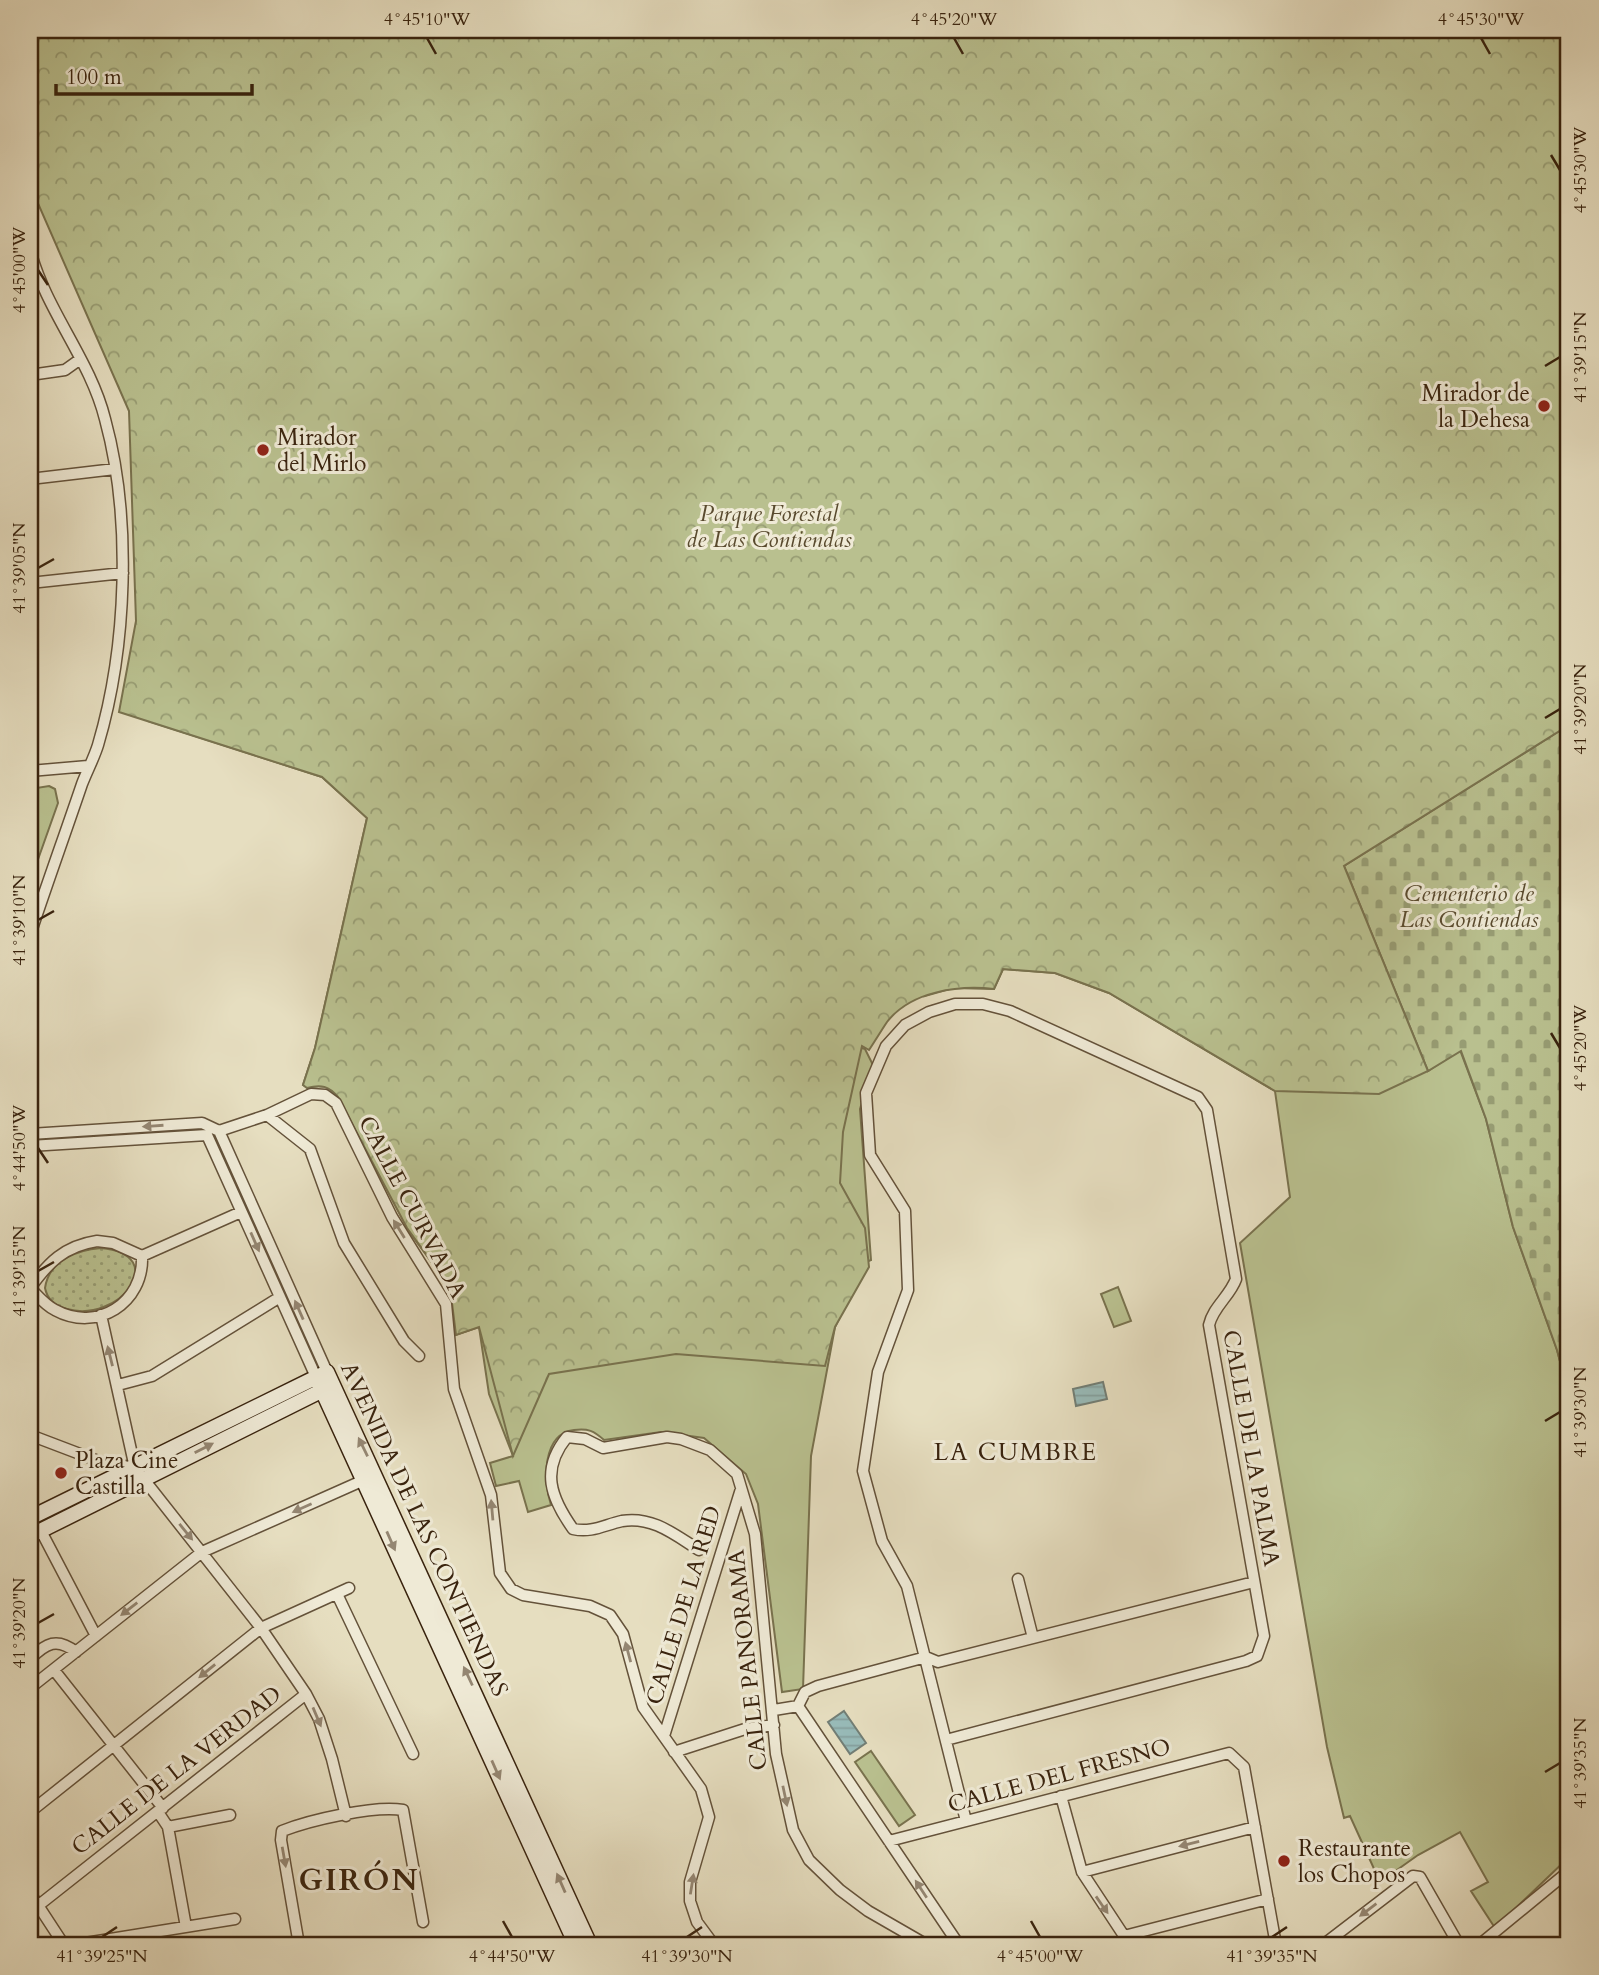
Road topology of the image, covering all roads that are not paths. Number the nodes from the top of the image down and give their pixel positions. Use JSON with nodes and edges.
{"nodes":[{"id":1,"x":30,"y":250,"type":"edge"},
{"id":2,"x":79,"y":360,"type":"junction"},
{"id":3,"x":30,"y":375,"type":"edge"},
{"id":4,"x":115,"y":469,"type":"junction"},
{"id":5,"x":30,"y":479,"type":"edge"},
{"id":6,"x":123,"y":573,"type":"junction"},
{"id":7,"x":30,"y":583,"type":"edge"},
{"id":8,"x":88,"y":766,"type":"junction"},
{"id":9,"x":30,"y":771,"type":"edge"},
{"id":10,"x":30,"y":935,"type":"edge"},
{"id":11,"x":267,"y":1115,"type":"junction"},
{"id":12,"x":219,"y":1131,"type":"junction"},
{"id":13,"x":30,"y":1134,"type":"edge"},
{"id":14,"x":30,"y":1146,"type":"edge"},
{"id":15,"x":241,"y":1212,"type":"junction"},
{"id":16,"x":142,"y":1256,"type":"junction"},
{"id":17,"x":30,"y":1289,"type":"edge"},
{"id":18,"x":279,"y":1297,"type":"junction"},
{"id":19,"x":100,"y":1315,"type":"junction"},
{"id":20,"x":419,"y":1356,"type":"dead end"},
{"id":21,"x":324,"y":1381,"type":"junction"},
{"id":22,"x":118,"y":1385,"type":"junction"},
{"id":23,"x":30,"y":1435,"type":"edge"},
{"id":24,"x":131,"y":1448,"type":"junction"},
{"id":25,"x":154,"y":1458,"type":"junction"},
{"id":26,"x":100,"y":1462,"type":"junction"},
{"id":27,"x":139,"y":1474,"type":"junction"},
{"id":28,"x":364,"y":1480,"type":"junction"},
{"id":29,"x":103,"y":1483,"type":"junction"},
{"id":30,"x":742,"y":1486,"type":"junction"},
{"id":31,"x":30,"y":1518,"type":"edge"},
{"id":32,"x":729,"y":1530,"type":"junction"},
{"id":33,"x":35,"y":1534,"type":"edge"},
{"id":34,"x":755,"y":1534,"type":"junction"},
{"id":35,"x":699,"y":1550,"type":"dead end"},
{"id":36,"x":202,"y":1552,"type":"junction"},
{"id":37,"x":1018,"y":1579,"type":"dead end"},
{"id":38,"x":1254,"y":1582,"type":"junction"},
{"id":39,"x":349,"y":1588,"type":"dead end"},
{"id":40,"x":337,"y":1594,"type":"junction"},
{"id":41,"x":261,"y":1628,"type":"junction"},
{"id":42,"x":96,"y":1636,"type":"junction"},
{"id":43,"x":1034,"y":1638,"type":"junction"},
{"id":44,"x":76,"y":1652,"type":"junction"},
{"id":45,"x":926,"y":1657,"type":"junction"},
{"id":46,"x":30,"y":1660,"type":"edge"},
{"id":47,"x":54,"y":1670,"type":"junction"},
{"id":48,"x":31,"y":1685,"type":"edge"},
{"id":49,"x":306,"y":1694,"type":"junction"},
{"id":50,"x":798,"y":1706,"type":"junction"},
{"id":51,"x":774,"y":1710,"type":"junction"},
{"id":52,"x":774,"y":1725,"type":"junction"},
{"id":53,"x":664,"y":1736,"type":"junction"},
{"id":54,"x":946,"y":1740,"type":"junction"},
{"id":55,"x":114,"y":1745,"type":"junction"},
{"id":56,"x":674,"y":1752,"type":"junction"},
{"id":57,"x":413,"y":1754,"type":"dead end"},
{"id":58,"x":1061,"y":1796,"type":"junction"},
{"id":59,"x":160,"y":1810,"type":"junction"},
{"id":60,"x":30,"y":1812,"type":"edge"},
{"id":61,"x":230,"y":1815,"type":"dead end"},
{"id":62,"x":346,"y":1816,"type":"junction"},
{"id":63,"x":966,"y":1821,"type":"junction"},
{"id":64,"x":168,"y":1827,"type":"junction"},
{"id":65,"x":1255,"y":1828,"type":"junction"},
{"id":66,"x":889,"y":1841,"type":"junction"},
{"id":67,"x":1569,"y":1871,"type":"edge"},
{"id":68,"x":1082,"y":1872,"type":"junction"},
{"id":69,"x":30,"y":1894,"type":"edge"},
{"id":70,"x":1268,"y":1899,"type":"junction"},
{"id":71,"x":39,"y":1905,"type":"junction"},
{"id":72,"x":235,"y":1919,"type":"dead end"},
{"id":73,"x":423,"y":1922,"type":"dead end"},
{"id":74,"x":186,"y":1927,"type":"junction"},
{"id":75,"x":1127,"y":1940,"type":"edge"},
{"id":76,"x":64,"y":1945,"type":"edge"},
{"id":77,"x":73,"y":1945,"type":"edge"},
{"id":78,"x":299,"y":1945,"type":"edge"},
{"id":79,"x":576,"y":1945,"type":"edge"},
{"id":80,"x":590,"y":1945,"type":"edge"},
{"id":81,"x":714,"y":1945,"type":"edge"},
{"id":82,"x":927,"y":1945,"type":"edge"},
{"id":83,"x":957,"y":1945,"type":"edge"},
{"id":84,"x":1276,"y":1945,"type":"edge"},
{"id":85,"x":1323,"y":1945,"type":"edge"},
{"id":86,"x":1459,"y":1945,"type":"edge"},
{"id":87,"x":1479,"y":1945,"type":"edge"}],
"edges":[{"from":1,"to":2,"type":"street"},
{"from":2,"to":3,"type":"street"},
{"from":2,"to":4,"type":"street"},
{"from":4,"to":5,"type":"street"},
{"from":4,"to":6,"type":"street"},
{"from":6,"to":7,"type":"street"},
{"from":6,"to":8,"type":"street"},
{"from":8,"to":9,"type":"street"},
{"from":8,"to":10,"type":"street"},
{"from":11,"to":12,"type":"street","name":"CALLE CURVADA"},
{"from":11,"to":20,"type":"street"},
{"from":53,"to":11,"type":"street","name":"CALLE CURVADA","one_way":true},
{"from":12,"to":13,"type":"street","one_way":true},
{"from":21,"to":12,"type":"street","name":"AVENIDA DE LAS CONTIENDAS","one_way":true},
{"from":14,"to":15,"type":"street","name":"AVENIDA DE LAS CONTIENDAS"},
{"from":15,"to":16,"type":"street"},
{"from":15,"to":18,"type":"street","name":"AVENIDA DE LAS CONTIENDAS","one_way":true},
{"from":16,"to":17,"type":"street"},
{"from":16,"to":19,"type":"street"},
{"from":17,"to":19,"type":"street"},
{"from":18,"to":21,"type":"street","name":"AVENIDA DE LAS CONTIENDAS"},
{"from":18,"to":22,"type":"street"},
{"from":22,"to":19,"type":"street","one_way":true},
{"from":21,"to":25,"type":"street"},
{"from":27,"to":21,"type":"street","one_way":true},
{"from":21,"to":28,"type":"street","name":"AVENIDA DE LAS CONTIENDAS"},
{"from":80,"to":21,"type":"street","name":"AVENIDA DE LAS CONTIENDAS","one_way":true},
{"from":22,"to":24,"type":"street"},
{"from":23,"to":26,"type":"street"},
{"from":24,"to":25,"type":"street"},
{"from":24,"to":26,"type":"street"},
{"from":24,"to":27,"type":"street"},
{"from":25,"to":27,"type":"street"},
{"from":26,"to":27,"type":"street"},
{"from":26,"to":29,"type":"street"},
{"from":27,"to":29,"type":"street"},
{"from":27,"to":33,"type":"street"},
{"from":27,"to":36,"type":"street","one_way":true},
{"from":28,"to":36,"type":"street","one_way":true},
{"from":28,"to":79,"type":"street","name":"AVENIDA DE LAS CONTIENDAS","one_way":true},
{"from":29,"to":31,"type":"street"},
{"from":30,"to":32,"type":"street","name":"CALLE DE LA RED"},
{"from":30,"to":34,"type":"street","name":"CALLE PANORAMA"},
{"from":30,"to":35,"type":"street","name":"CALLE PANORAMA"},
{"from":32,"to":34,"type":"street"},
{"from":32,"to":53,"type":"street","name":"CALLE DE LA RED"},
{"from":33,"to":42,"type":"street"},
{"from":34,"to":51,"type":"street","name":"CALLE PANORAMA"},
{"from":36,"to":41,"type":"street"},
{"from":36,"to":42,"type":"street","one_way":true},
{"from":37,"to":43,"type":"street"},
{"from":38,"to":43,"type":"street"},
{"from":38,"to":45,"type":"street","name":"CALLE DE LA PALMA"},
{"from":38,"to":54,"type":"street","name":"CALLE DE LA PALMA"},
{"from":39,"to":40,"type":"street"},
{"from":40,"to":41,"type":"street"},
{"from":40,"to":57,"type":"street"},
{"from":41,"to":49,"type":"street"},
{"from":41,"to":55,"type":"street","one_way":true},
{"from":42,"to":44,"type":"street"},
{"from":43,"to":45,"type":"street"},
{"from":44,"to":46,"type":"street"},
{"from":44,"to":47,"type":"street"},
{"from":45,"to":50,"type":"street"},
{"from":45,"to":54,"type":"street","name":"CALLE DE LA PALMA"},
{"from":47,"to":48,"type":"street"},
{"from":47,"to":55,"type":"street"},
{"from":49,"to":59,"type":"street","name":"CALLE DE LA VERDAD"},
{"from":49,"to":62,"type":"street","one_way":true},
{"from":50,"to":51,"type":"street"},
{"from":50,"to":66,"type":"street"},
{"from":51,"to":52,"type":"street","name":"CALLE PANORAMA"},
{"from":52,"to":56,"type":"street"},
{"from":52,"to":82,"type":"street","name":"CALLE PANORAMA","one_way":true},
{"from":53,"to":56,"type":"street","name":"CALLE CURVADA"},
{"from":54,"to":63,"type":"street","name":"CALLE DE LA PALMA"},
{"from":55,"to":59,"type":"street"},
{"from":55,"to":60,"type":"street"},
{"from":81,"to":56,"type":"street","name":"CALLE CURVADA","one_way":true},
{"from":58,"to":63,"type":"street","name":"CALLE DEL FRESNO"},
{"from":58,"to":65,"type":"street","name":"CALLE DEL FRESNO"},
{"from":58,"to":68,"type":"street"},
{"from":59,"to":64,"type":"street"},
{"from":59,"to":71,"type":"street","name":"CALLE DE LA VERDAD"},
{"from":61,"to":64,"type":"street"},
{"from":62,"to":73,"type":"street"},
{"from":62,"to":78,"type":"street","one_way":true},
{"from":63,"to":66,"type":"street","name":"CALLE DEL FRESNO"},
{"from":64,"to":74,"type":"street"},
{"from":65,"to":68,"type":"street","one_way":true},
{"from":65,"to":70,"type":"street"},
{"from":83,"to":66,"type":"street","one_way":true},
{"from":67,"to":87,"type":"street"},
{"from":68,"to":75,"type":"street","one_way":true},
{"from":69,"to":71,"type":"street"},
{"from":70,"to":75,"type":"street"},
{"from":70,"to":84,"type":"street"},
{"from":71,"to":76,"type":"street"},
{"from":72,"to":74,"type":"street"},
{"from":74,"to":77,"type":"street"},
{"from":86,"to":85,"type":"street","one_way":true}]}
